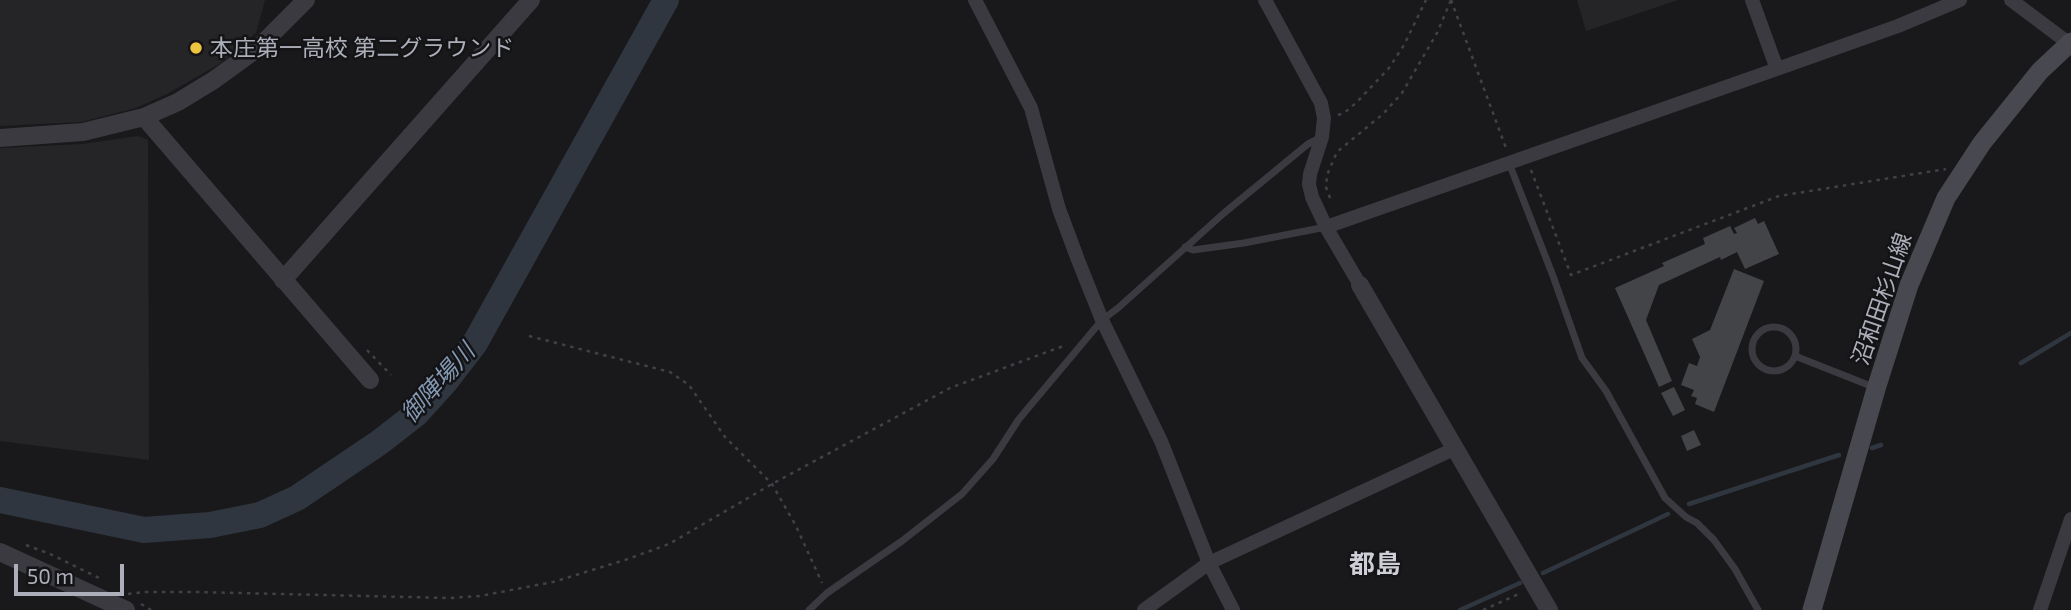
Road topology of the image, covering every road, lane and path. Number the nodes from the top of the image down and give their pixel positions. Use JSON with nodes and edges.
{"nodes":[{"id":1,"x":306,"y":0,"type":"edge"},
{"id":2,"x":531,"y":0,"type":"edge"},
{"id":3,"x":975,"y":0,"type":"edge"},
{"id":4,"x":1265,"y":0,"type":"edge"},
{"id":5,"x":1426,"y":0,"type":"edge"},
{"id":6,"x":1752,"y":0,"type":"edge"},
{"id":7,"x":1961,"y":0,"type":"edge"},
{"id":8,"x":2011,"y":0,"type":"edge"},
{"id":9,"x":2070,"y":43,"type":"edge"},
{"id":10,"x":1777,"y":69,"type":"junction"},
{"id":11,"x":144,"y":117,"type":"junction"},
{"id":12,"x":1324,"y":118,"type":"junction"},
{"id":13,"x":1322,"y":137,"type":"junction"},
{"id":14,"x":0,"y":138,"type":"edge"},
{"id":15,"x":1526,"y":157,"type":"junction"},
{"id":16,"x":1509,"y":163,"type":"junction"},
{"id":17,"x":1961,"y":176,"type":"junction"},
{"id":18,"x":1331,"y":225,"type":"junction"},
{"id":19,"x":1185,"y":247,"type":"junction"},
{"id":20,"x":283,"y":279,"type":"junction"},
{"id":21,"x":1360,"y":285,"type":"joint"},
{"id":22,"x":1102,"y":320,"type":"junction"},
{"id":23,"x":529,"y":336,"type":"dead end"},
{"id":24,"x":1087,"y":337,"type":"junction"},
{"id":25,"x":1795,"y":356,"type":"junction"},
{"id":26,"x":370,"y":380,"type":"dead end"},
{"id":27,"x":1876,"y":388,"type":"junction"},
{"id":28,"x":1455,"y":448,"type":"junction"},
{"id":29,"x":772,"y":484,"type":"junction"},
{"id":30,"x":2071,"y":519,"type":"edge"},
{"id":31,"x":0,"y":552,"type":"edge"},
{"id":32,"x":1209,"y":563,"type":"junction"},
{"id":33,"x":1536,"y":586,"type":"junction"},
{"id":34,"x":827,"y":593,"type":"junction"},
{"id":35,"x":100,"y":597,"type":"junction"},
{"id":36,"x":121,"y":609,"type":"edge"},
{"id":37,"x":809,"y":610,"type":"edge"},
{"id":38,"x":1144,"y":610,"type":"edge"},
{"id":39,"x":1233,"y":610,"type":"edge"},
{"id":40,"x":1483,"y":610,"type":"edge"},
{"id":41,"x":1549,"y":610,"type":"edge"},
{"id":42,"x":1758,"y":610,"type":"edge"},
{"id":43,"x":1812,"y":610,"type":"edge"},
{"id":44,"x":2040,"y":610,"type":"edge"}],
"edges":[{"from":1,"to":11,"type":"street"},
{"from":2,"to":20,"type":"street"},
{"from":3,"to":22,"type":"street"},
{"from":4,"to":12,"type":"street"},
{"from":5,"to":12,"type":"path"},
{"from":6,"to":10,"type":"street"},
{"from":7,"to":10,"type":"street"},
{"from":8,"to":9,"type":"street"},
{"from":9,"to":17,"type":"main road","name":"沼和田杉山線"},
{"from":10,"to":15,"type":"street"},
{"from":11,"to":14,"type":"street"},
{"from":11,"to":20,"type":"street"},
{"from":12,"to":13,"type":"street"},
{"from":13,"to":18,"type":"street"},
{"from":13,"to":19,"type":"lane"},
{"from":15,"to":16,"type":"street"},
{"from":15,"to":17,"type":"path"},
{"from":16,"to":18,"type":"street"},
{"from":16,"to":18,"type":"path"},
{"from":16,"to":42,"type":"lane"},
{"from":17,"to":27,"type":"main road","name":"沼和田杉山線"},
{"from":18,"to":19,"type":"lane"},
{"from":18,"to":21,"type":"street"},
{"from":19,"to":22,"type":"lane"},
{"from":20,"to":26,"type":"street"},
{"from":21,"to":28,"type":"street"},
{"from":22,"to":24,"type":"lane"},
{"from":22,"to":32,"type":"street"},
{"from":23,"to":29,"type":"path"},
{"from":24,"to":29,"type":"path"},
{"from":24,"to":34,"type":"lane"},
{"from":25,"to":25,"type":"lane"},
{"from":25,"to":27,"type":"lane"},
{"from":27,"to":43,"type":"main road","name":"沼和田杉山線"},
{"from":28,"to":32,"type":"street"},
{"from":28,"to":33,"type":"street"},
{"from":29,"to":34,"type":"path"},
{"from":29,"to":35,"type":"path"},
{"from":30,"to":44,"type":"street"},
{"from":31,"to":35,"type":"street"},
{"from":32,"to":38,"type":"street"},
{"from":32,"to":39,"type":"street"},
{"from":33,"to":40,"type":"path"},
{"from":33,"to":41,"type":"street"},
{"from":34,"to":37,"type":"lane"},
{"from":35,"to":36,"type":"street"}]}
